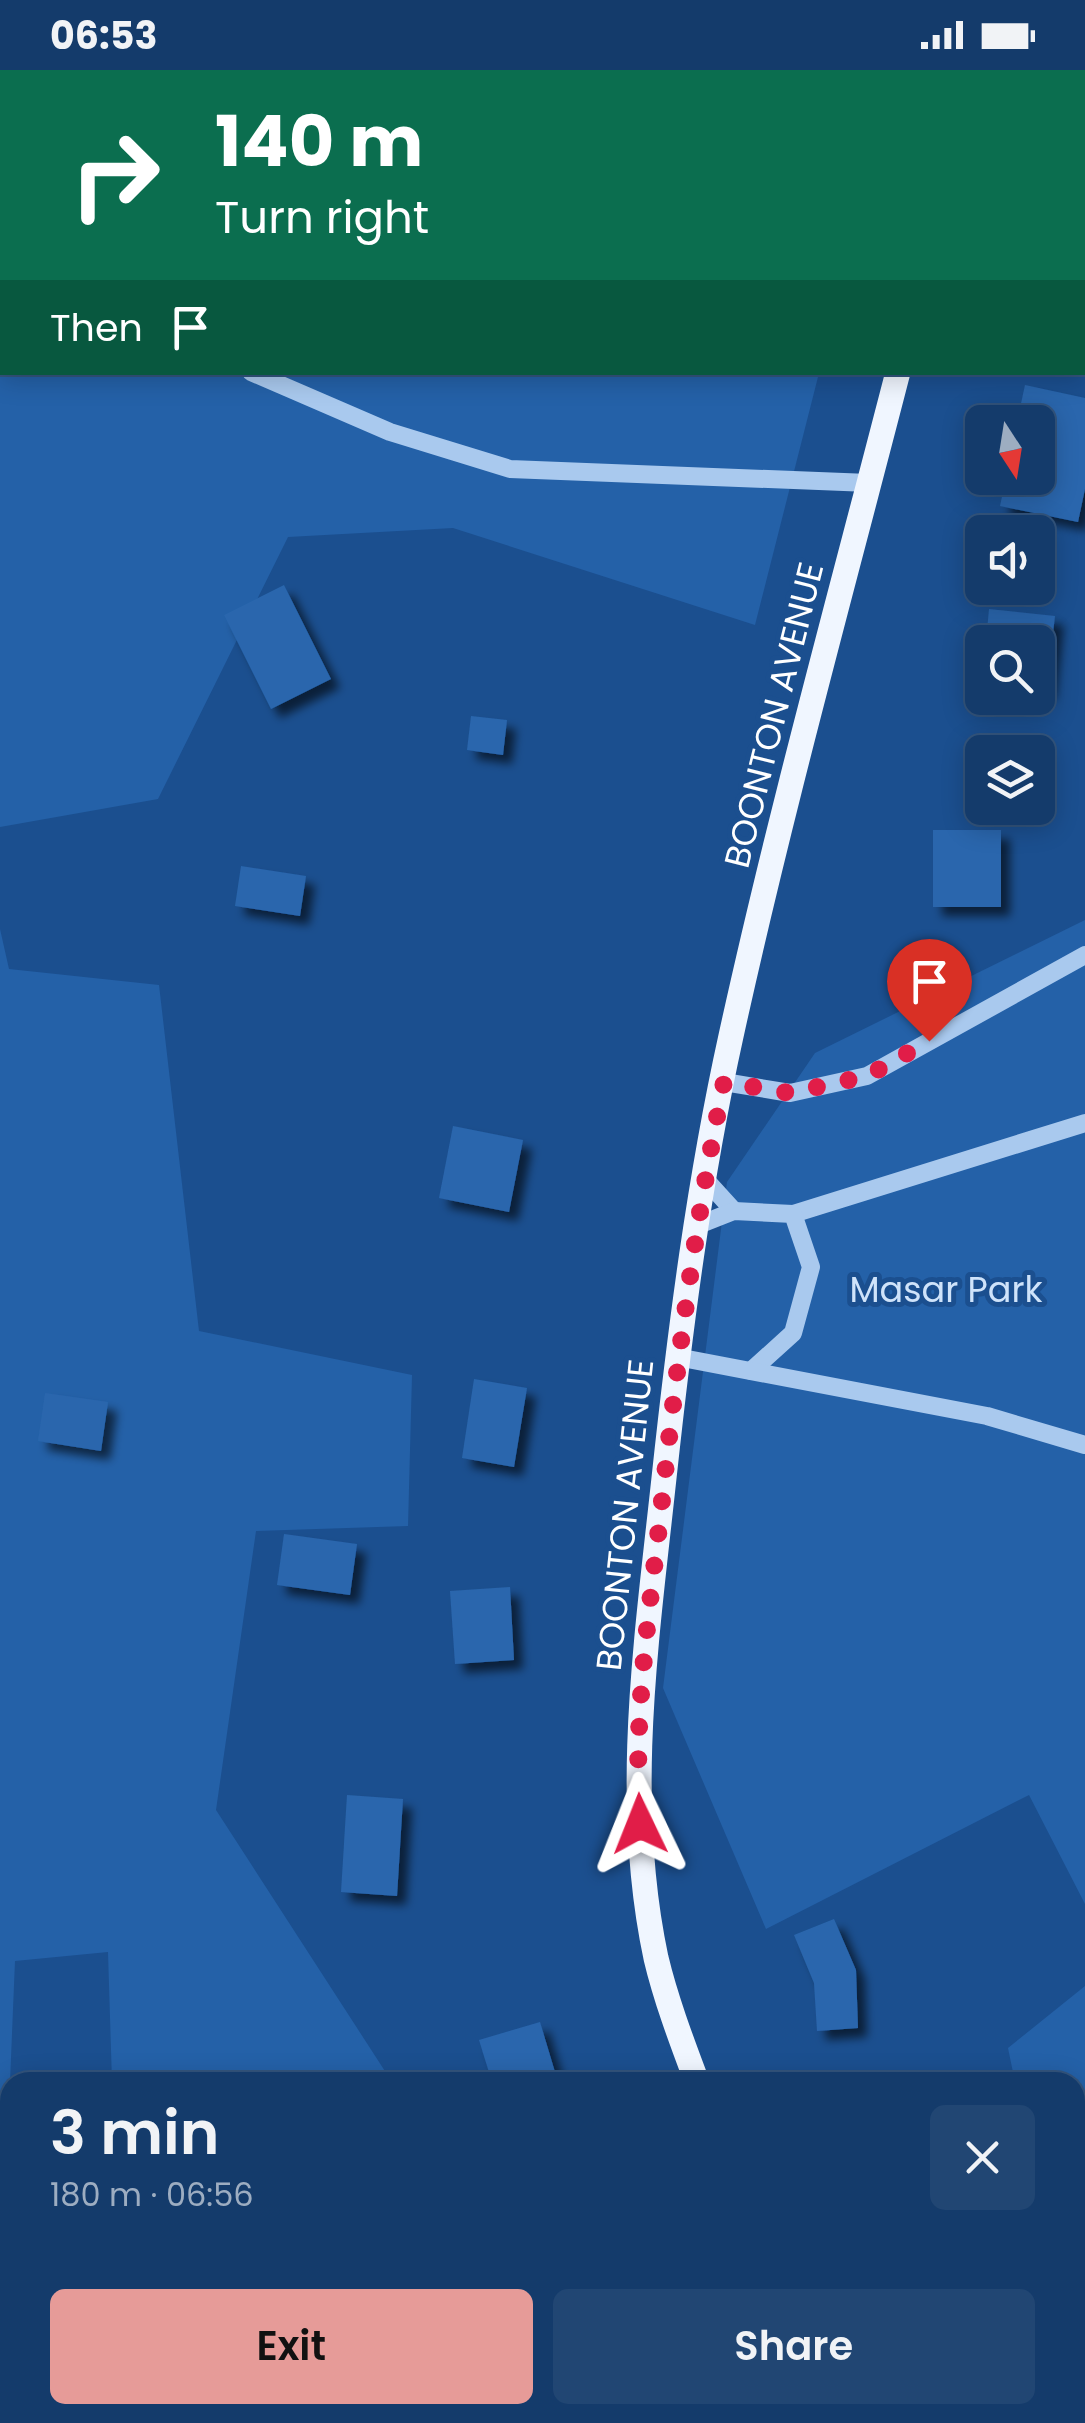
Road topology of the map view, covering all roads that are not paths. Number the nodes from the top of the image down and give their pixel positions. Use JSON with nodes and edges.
{"nodes":[{"id":1,"x":258,"y":375,"type":"edge"},
{"id":2,"x":897,"y":375,"type":"edge"},
{"id":3,"x":869,"y":483,"type":"junction"},
{"id":4,"x":1085,"y":955,"type":"edge"},
{"id":5,"x":724,"y":1082,"type":"junction"},
{"id":6,"x":1085,"y":1123,"type":"edge"},
{"id":7,"x":704,"y":1178,"type":"junction"},
{"id":8,"x":734,"y":1211,"type":"junction"},
{"id":9,"x":794,"y":1214,"type":"junction"},
{"id":10,"x":696,"y":1226,"type":"junction"},
{"id":11,"x":677,"y":1358,"type":"junction"},
{"id":12,"x":750,"y":1371,"type":"junction"},
{"id":13,"x":1085,"y":1445,"type":"edge"},
{"id":14,"x":695,"y":2072,"type":"edge"}],
"edges":[{"from":1,"to":3,"type":"lane"},
{"from":2,"to":3,"type":"main road","name":"BOONTON AVENUE"},
{"from":3,"to":5,"type":"main road","name":"BOONTON AVENUE"},
{"from":4,"to":5,"type":"lane"},
{"from":5,"to":7,"type":"main road","name":"BOONTON AVENUE"},
{"from":6,"to":9,"type":"lane"},
{"from":7,"to":8,"type":"lane"},
{"from":7,"to":10,"type":"main road","name":"BOONTON AVENUE"},
{"from":8,"to":9,"type":"lane"},
{"from":8,"to":10,"type":"lane"},
{"from":9,"to":12,"type":"lane"},
{"from":10,"to":11,"type":"main road","name":"BOONTON AVENUE"},
{"from":11,"to":12,"type":"lane"},
{"from":11,"to":14,"type":"main road","name":"BOONTON AVENUE"},
{"from":12,"to":13,"type":"lane"}]}
